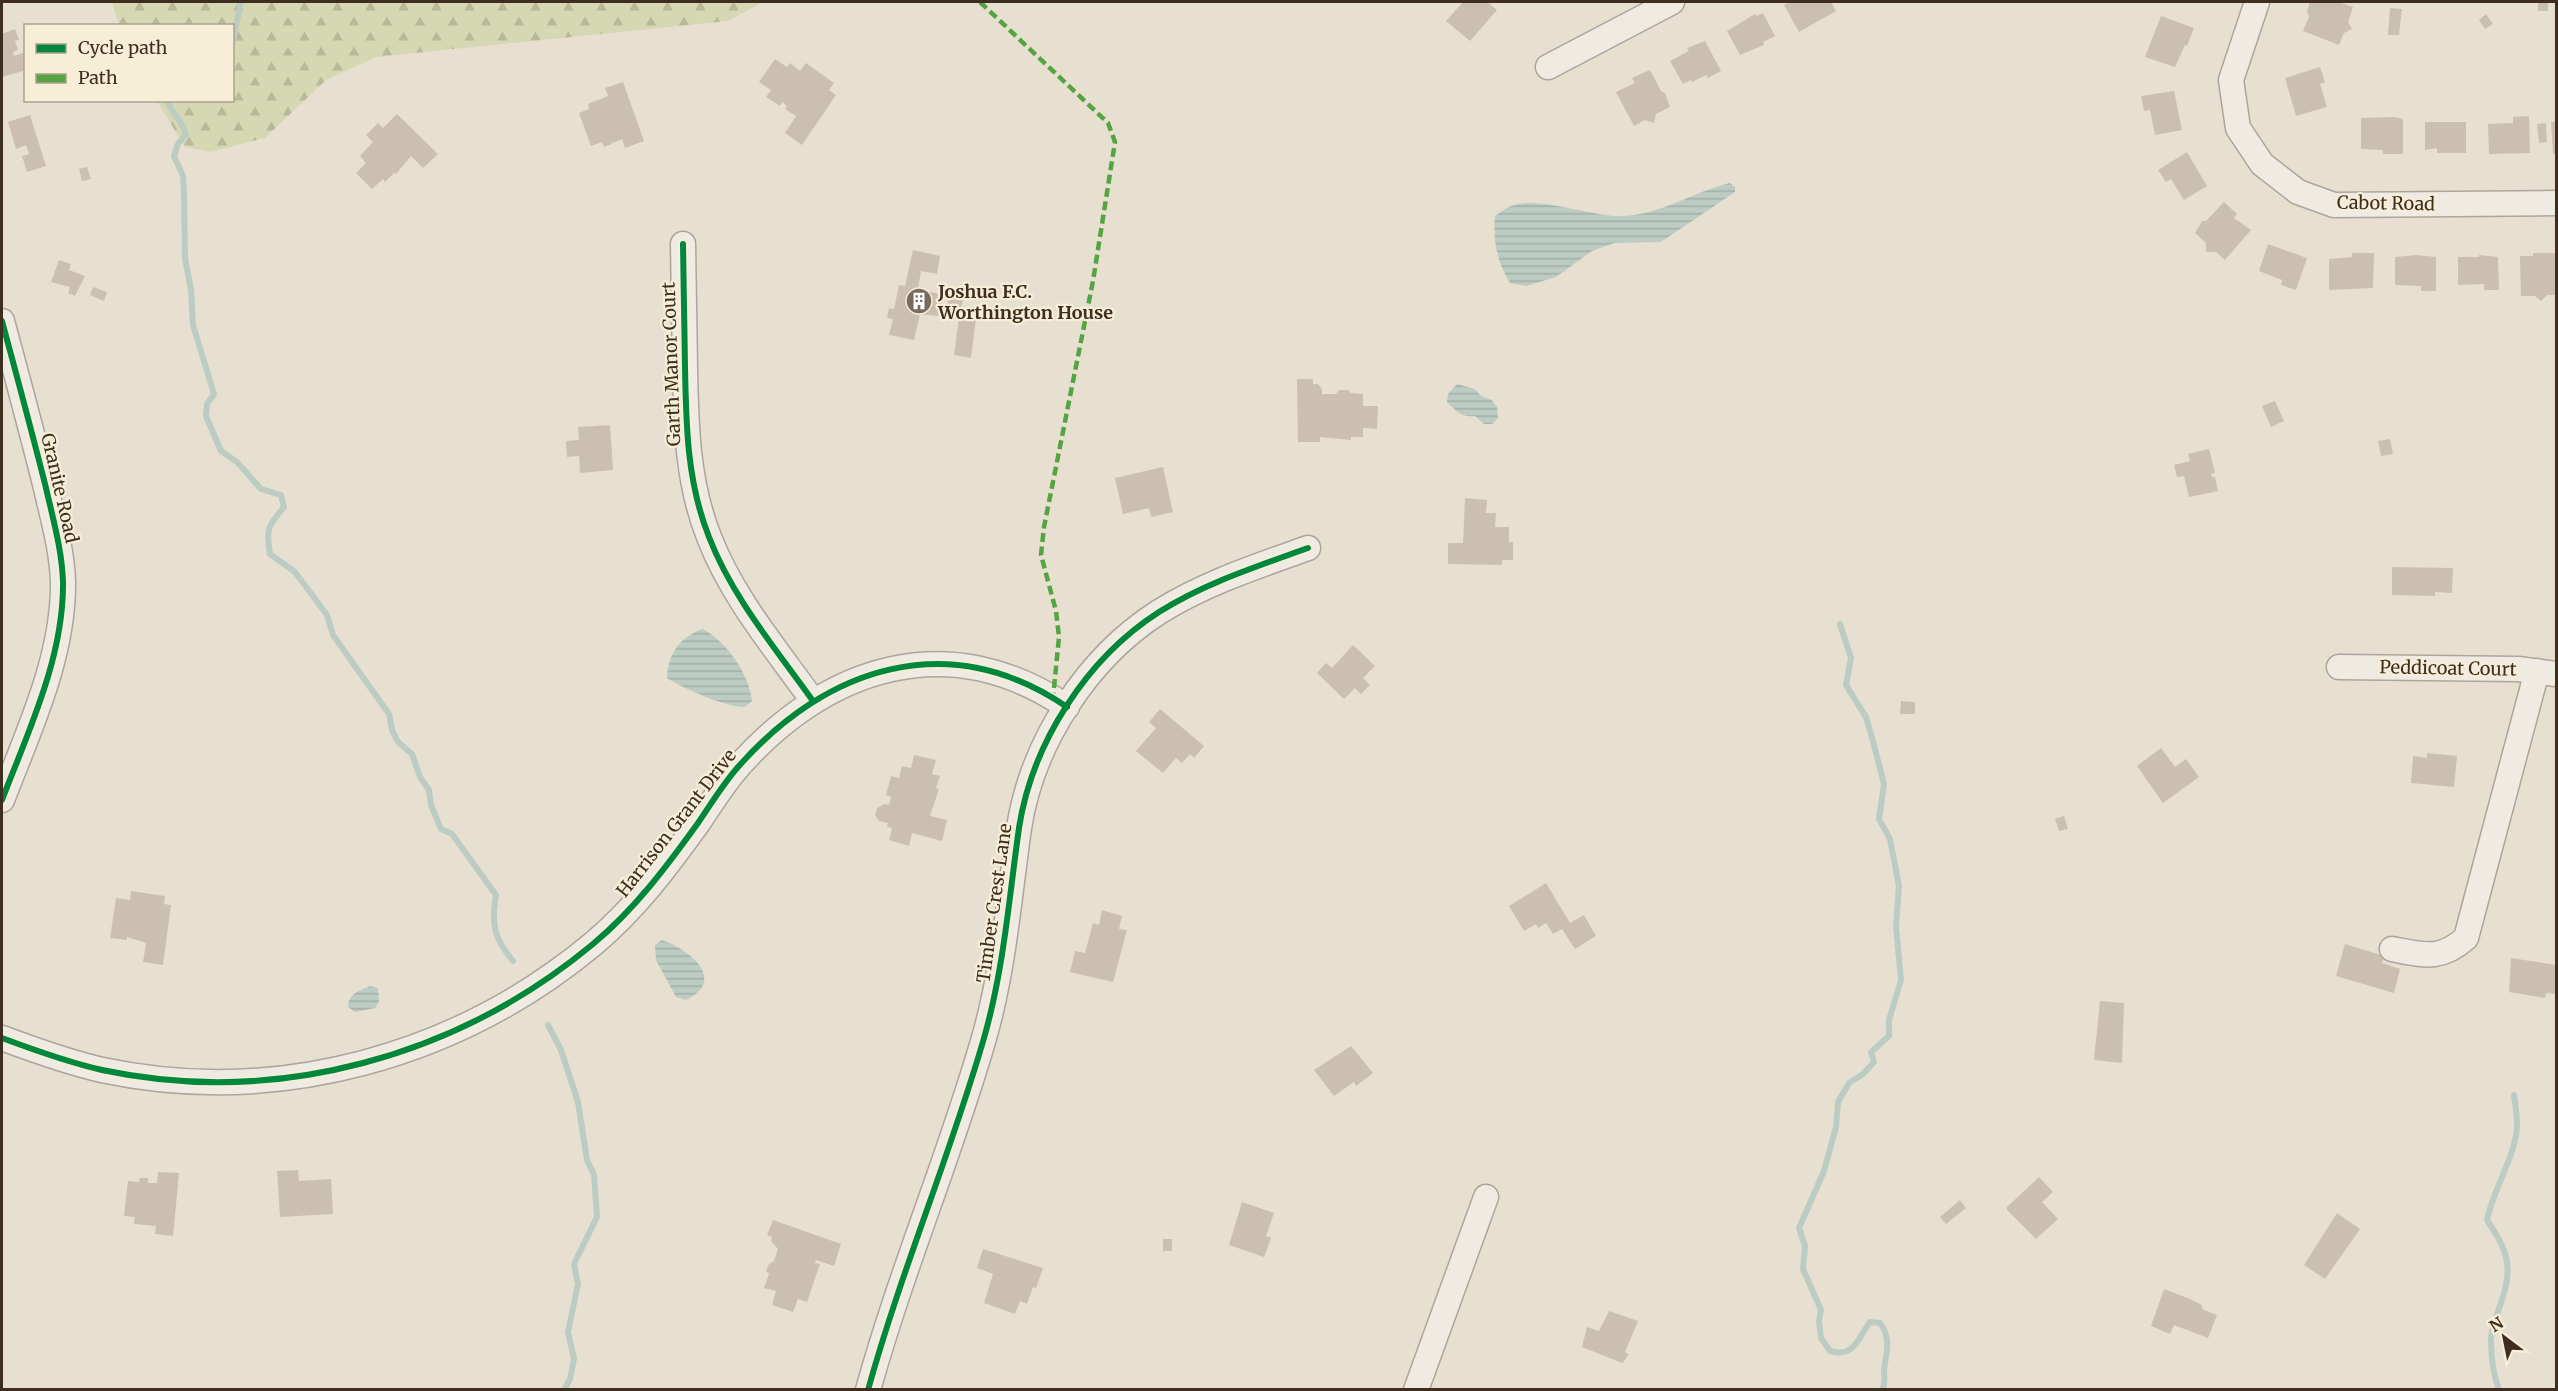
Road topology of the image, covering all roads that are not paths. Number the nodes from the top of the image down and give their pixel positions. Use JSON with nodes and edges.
{"nodes":[{"id":1,"x":1672,"y":2,"type":"edge"},
{"id":2,"x":2257,"y":2,"type":"edge"},
{"id":3,"x":1548,"y":67,"type":"dead end"},
{"id":4,"x":2556,"y":203,"type":"edge"},
{"id":5,"x":683,"y":244,"type":"dead end"},
{"id":6,"x":2,"y":321,"type":"edge"},
{"id":7,"x":1308,"y":548,"type":"dead end"},
{"id":8,"x":2339,"y":667,"type":"dead end"},
{"id":9,"x":2547,"y":672,"type":"edge"},
{"id":10,"x":813,"y":701,"type":"junction"},
{"id":11,"x":1067,"y":707,"type":"junction"},
{"id":12,"x":2,"y":800,"type":"edge"},
{"id":13,"x":2392,"y":949,"type":"dead end"},
{"id":14,"x":2,"y":1038,"type":"edge"},
{"id":15,"x":1486,"y":1197,"type":"dead end"},
{"id":16,"x":867,"y":1389,"type":"edge"},
{"id":17,"x":1416,"y":1389,"type":"edge"}],
"edges":[{"from":1,"to":3,"type":"street"},
{"from":2,"to":4,"type":"street","name":"Cabot Road"},
{"from":5,"to":10,"type":"street","name":"Garth Manor Court"},
{"from":6,"to":12,"type":"street","name":"Granite Road"},
{"from":7,"to":11,"type":"street","name":"Timber Crest Lane"},
{"from":8,"to":9,"type":"street","name":"Peddicoat Court"},
{"from":9,"to":13,"type":"street"},
{"from":10,"to":11,"type":"street","name":"Harrison Grant Drive"},
{"from":10,"to":14,"type":"street","name":"Harrison Grant Drive"},
{"from":11,"to":16,"type":"street","name":"Timber Crest Lane"},
{"from":15,"to":17,"type":"street"}]}
